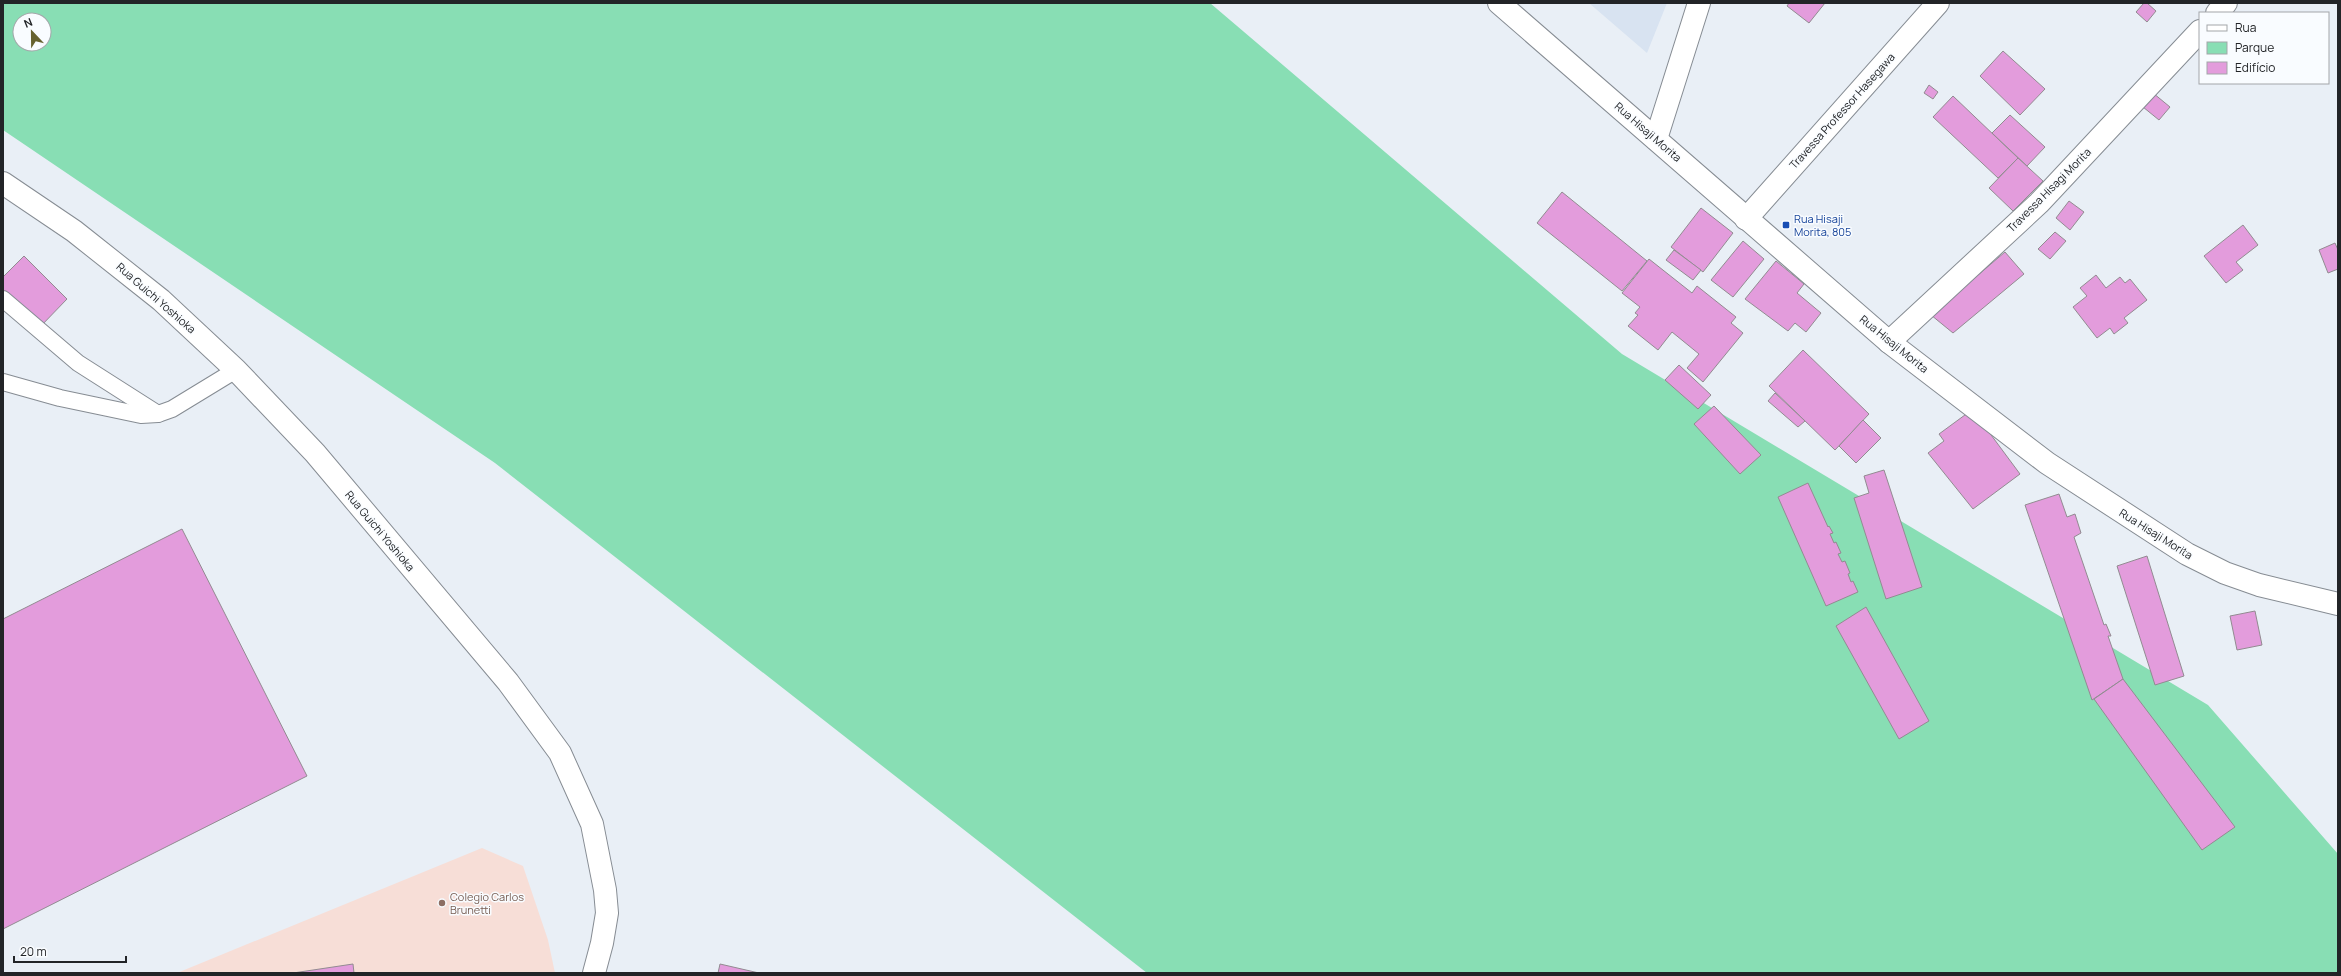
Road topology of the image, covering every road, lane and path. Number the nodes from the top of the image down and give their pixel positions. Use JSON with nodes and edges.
{"nodes":[{"id":1,"x":1500,"y":3,"type":"edge"},
{"id":2,"x":1699,"y":3,"type":"edge"},
{"id":3,"x":1938,"y":3,"type":"edge"},
{"id":4,"x":2226,"y":3,"type":"edge"},
{"id":5,"x":2218,"y":12,"type":"edge"},
{"id":6,"x":2199,"y":32,"type":"edge"},
{"id":7,"x":1656,"y":139,"type":"junction"},
{"id":8,"x":3,"y":183,"type":"edge"},
{"id":9,"x":1746,"y":218,"type":"junction"},
{"id":10,"x":3,"y":300,"type":"edge"},
{"id":11,"x":1889,"y":342,"type":"junction"},
{"id":12,"x":236,"y":370,"type":"junction"},
{"id":13,"x":3,"y":382,"type":"edge"},
{"id":14,"x":158,"y":414,"type":"junction"},
{"id":15,"x":2338,"y":604,"type":"edge"},
{"id":16,"x":594,"y":973,"type":"edge"}],
"edges":[{"from":1,"to":7,"type":"street","name":"Rua Hisaji Morita"},
{"from":2,"to":7,"type":"street"},
{"from":3,"to":9,"type":"street","name":"Travessa Professor Hasegawa"},
{"from":4,"to":5,"type":"street"},
{"from":6,"to":11,"type":"street","name":"Travessa Hisagi Morita"},
{"from":7,"to":9,"type":"street","name":"Rua Hisaji Morita"},
{"from":8,"to":12,"type":"street","name":"Rua Guichi Yoshioka"},
{"from":9,"to":11,"type":"street","name":"Rua Hisaji Morita"},
{"from":10,"to":14,"type":"lane"},
{"from":11,"to":15,"type":"street","name":"Rua Hisaji Morita"},
{"from":12,"to":14,"type":"lane"},
{"from":12,"to":16,"type":"street","name":"Rua Guichi Yoshioka"},
{"from":13,"to":14,"type":"lane"}]}
